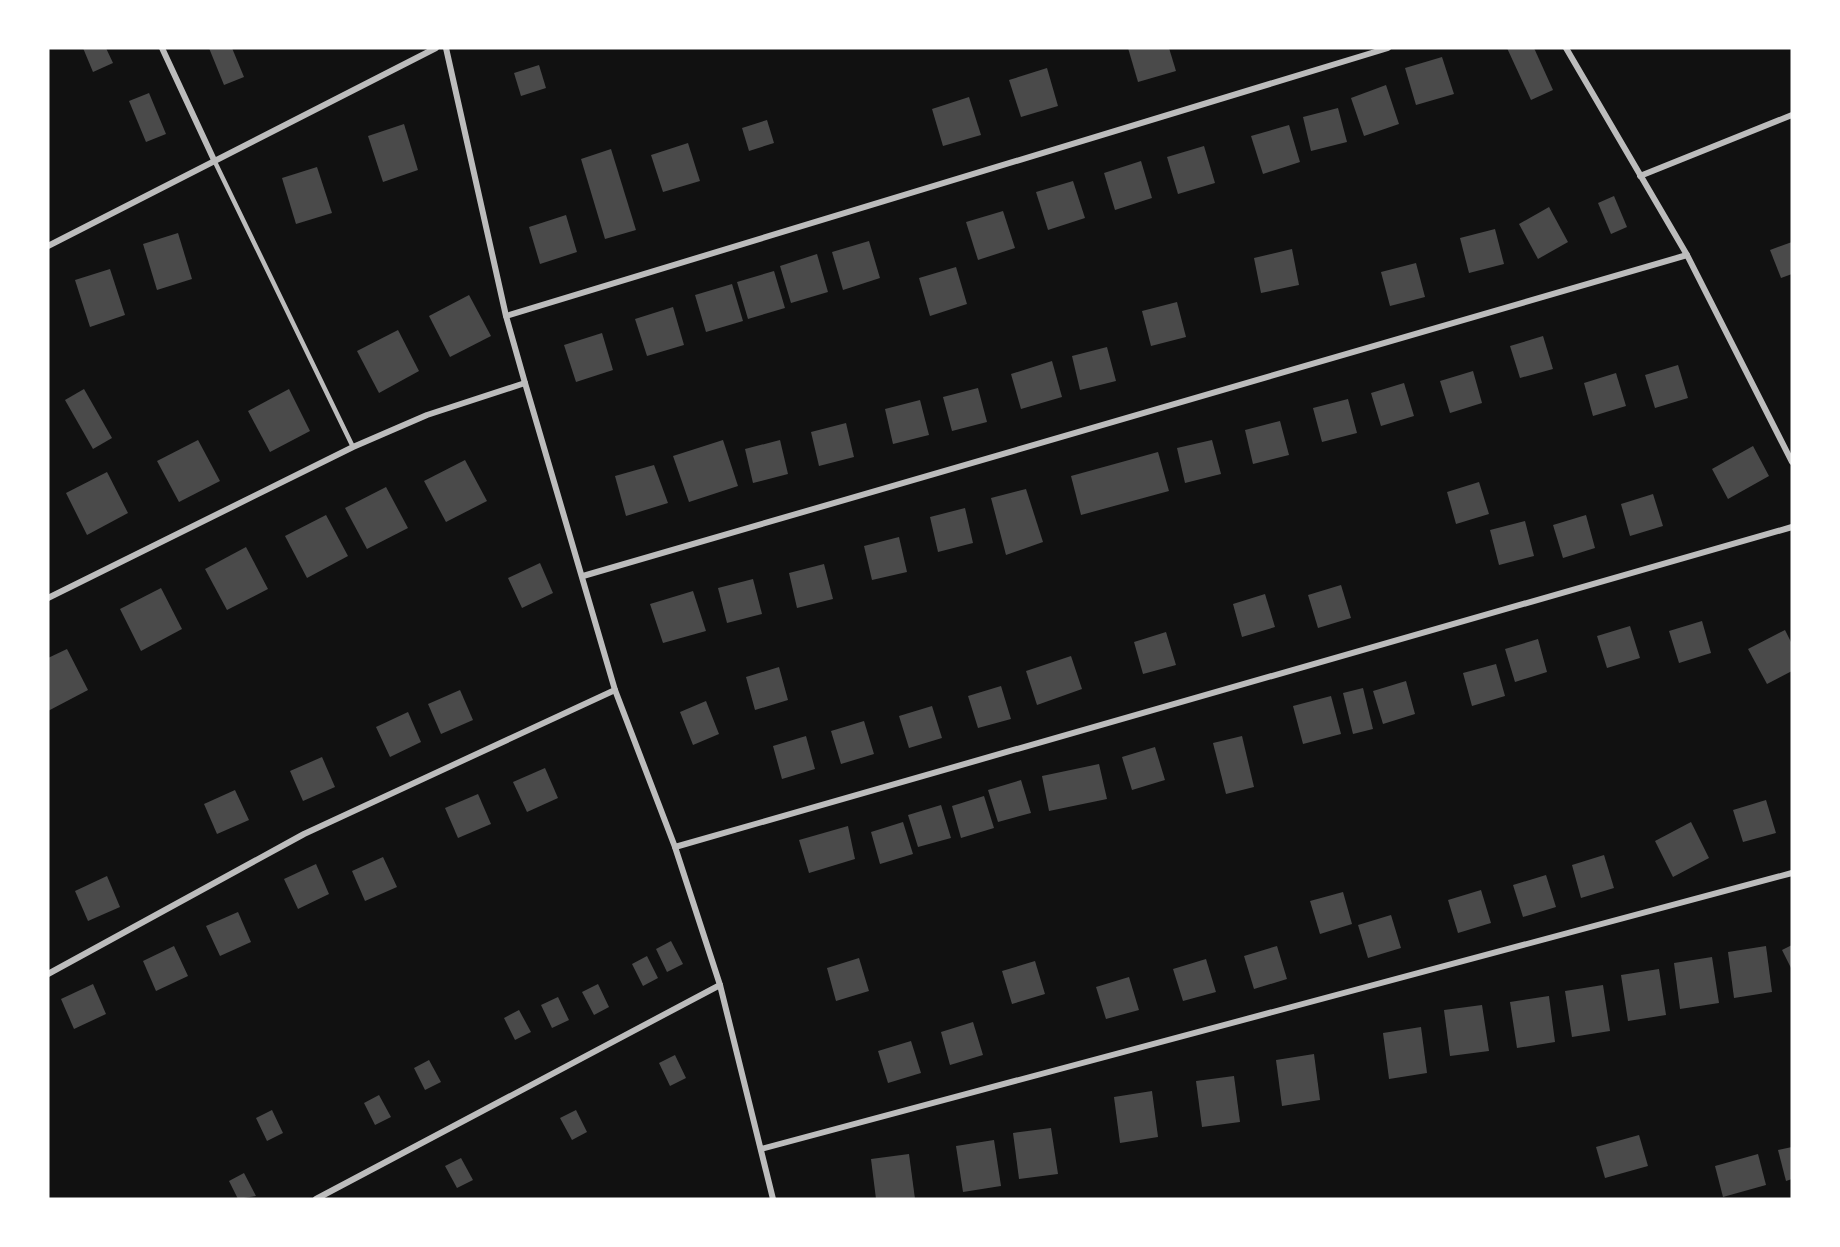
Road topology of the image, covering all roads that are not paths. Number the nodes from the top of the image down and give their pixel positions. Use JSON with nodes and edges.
{"nodes":[{"id":1,"x":162,"y":48,"type":"edge"},
{"id":2,"x":436,"y":48,"type":"edge"},
{"id":3,"x":446,"y":48,"type":"edge"},
{"id":4,"x":1388,"y":48,"type":"edge"},
{"id":5,"x":1566,"y":48,"type":"edge"},
{"id":6,"x":1792,"y":115,"type":"edge"},
{"id":7,"x":214,"y":160,"type":"junction"},
{"id":8,"x":1640,"y":176,"type":"junction"},
{"id":9,"x":48,"y":246,"type":"edge"},
{"id":10,"x":1687,"y":255,"type":"junction"},
{"id":11,"x":506,"y":316,"type":"junction"},
{"id":12,"x":525,"y":383,"type":"junction"},
{"id":13,"x":353,"y":447,"type":"junction"},
{"id":14,"x":1791,"y":458,"type":"edge"},
{"id":15,"x":1792,"y":526,"type":"edge"},
{"id":16,"x":583,"y":576,"type":"junction"},
{"id":17,"x":48,"y":598,"type":"edge"},
{"id":18,"x":615,"y":690,"type":"junction"},
{"id":19,"x":675,"y":847,"type":"junction"},
{"id":20,"x":1792,"y":873,"type":"edge"},
{"id":21,"x":48,"y":974,"type":"edge"},
{"id":22,"x":720,"y":985,"type":"junction"},
{"id":23,"x":761,"y":1149,"type":"junction"},
{"id":24,"x":316,"y":1199,"type":"edge"},
{"id":25,"x":773,"y":1199,"type":"edge"}],
"edges":[{"from":1,"to":7,"type":"street"},
{"from":2,"to":7,"type":"street"},
{"from":3,"to":11,"type":"street"},
{"from":4,"to":11,"type":"street"},
{"from":5,"to":8,"type":"street"},
{"from":6,"to":8,"type":"street"},
{"from":7,"to":9,"type":"street"},
{"from":7,"to":13,"type":"lane"},
{"from":8,"to":10,"type":"street"},
{"from":10,"to":14,"type":"street"},
{"from":10,"to":16,"type":"street"},
{"from":11,"to":12,"type":"street"},
{"from":12,"to":13,"type":"street"},
{"from":12,"to":16,"type":"street"},
{"from":13,"to":17,"type":"street"},
{"from":15,"to":19,"type":"street"},
{"from":16,"to":18,"type":"street"},
{"from":18,"to":19,"type":"street"},
{"from":18,"to":21,"type":"street"},
{"from":19,"to":22,"type":"street"},
{"from":20,"to":23,"type":"street"},
{"from":22,"to":23,"type":"street"},
{"from":22,"to":24,"type":"street"},
{"from":23,"to":25,"type":"street"}]}
